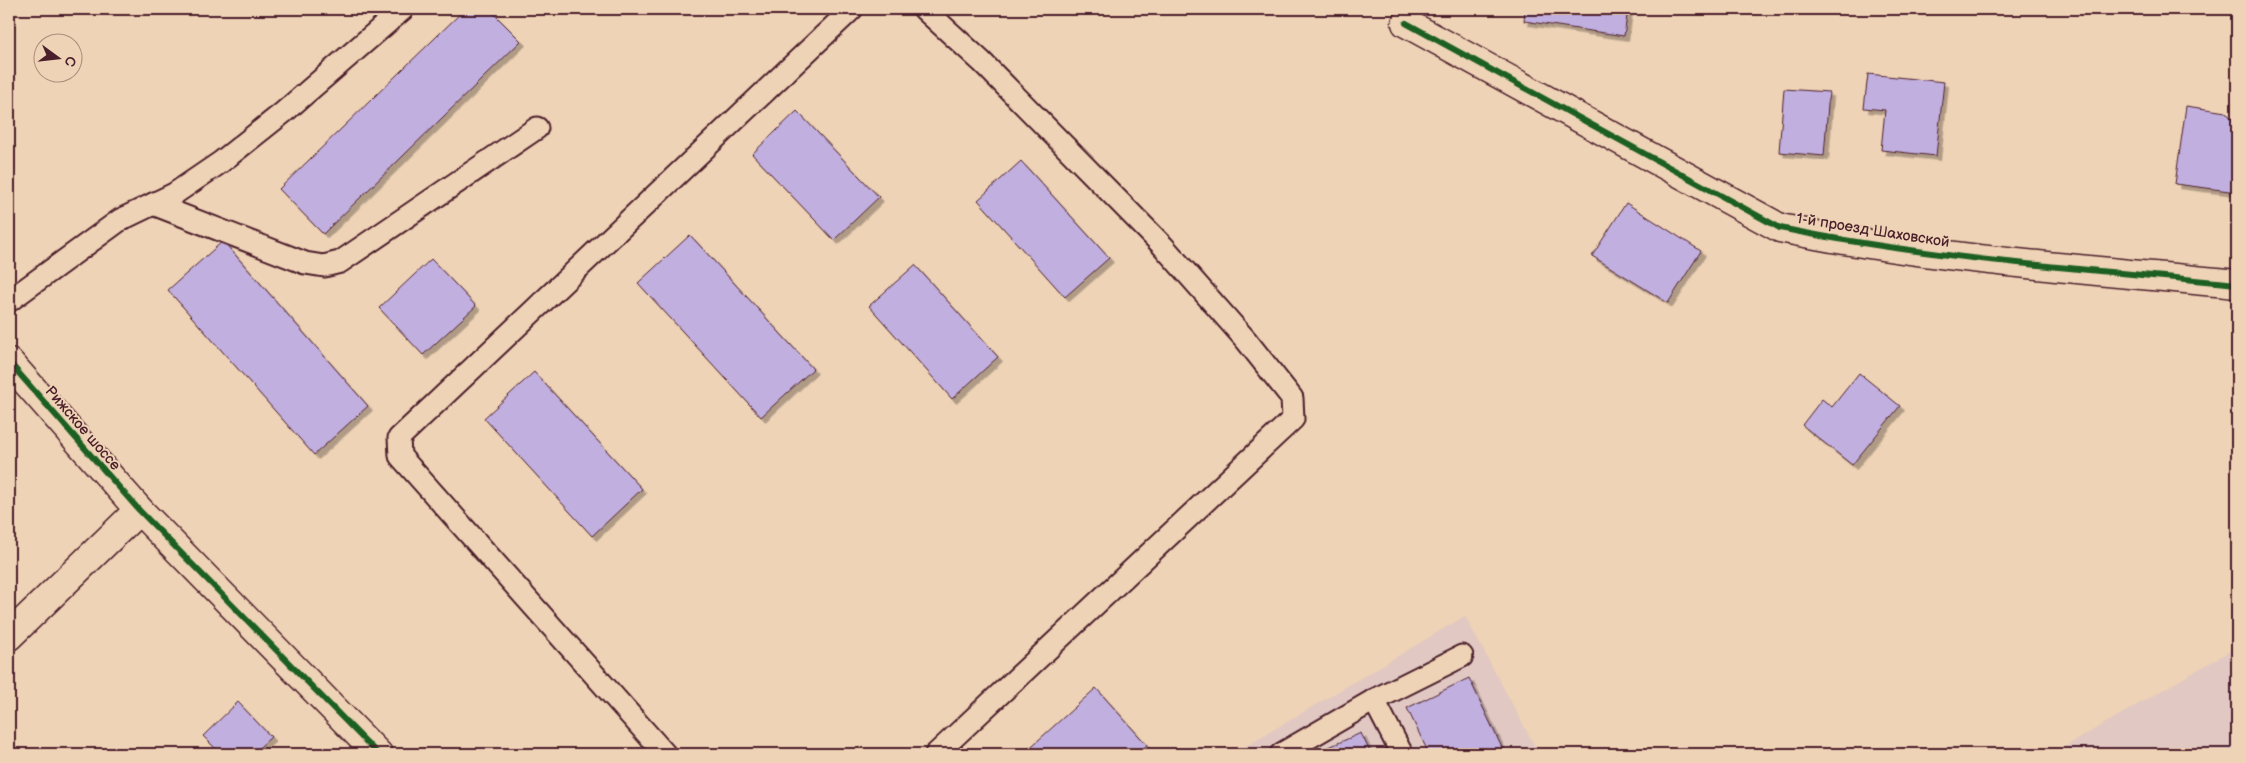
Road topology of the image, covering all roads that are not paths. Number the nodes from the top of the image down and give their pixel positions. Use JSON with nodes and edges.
{"nodes":[{"id":1,"x":403,"y":9,"type":"edge"},
{"id":2,"x":852,"y":9,"type":"edge"},
{"id":3,"x":924,"y":9,"type":"edge"},
{"id":4,"x":1402,"y":16,"type":"edge"},
{"id":5,"x":537,"y":128,"type":"dead end"},
{"id":6,"x":153,"y":204,"type":"junction"},
{"id":7,"x":2237,"y":284,"type":"edge"},
{"id":8,"x":10,"y":295,"type":"edge"},
{"id":9,"x":9,"y":362,"type":"edge"},
{"id":10,"x":139,"y":510,"type":"junction"},
{"id":11,"x":9,"y":636,"type":"edge"},
{"id":12,"x":1462,"y":656,"type":"dead end"},
{"id":13,"x":1374,"y":700,"type":"junction"},
{"id":14,"x":378,"y":754,"type":"edge"},
{"id":15,"x":665,"y":754,"type":"edge"},
{"id":16,"x":936,"y":754,"type":"edge"},
{"id":17,"x":1281,"y":754,"type":"edge"},
{"id":18,"x":1402,"y":754,"type":"edge"}],
"edges":[{"from":1,"to":6,"type":"lane"},
{"from":2,"to":15,"type":"lane"},
{"from":3,"to":16,"type":"lane"},
{"from":4,"to":7,"type":"street","name":"1-й проезд Шаховской"},
{"from":5,"to":6,"type":"lane"},
{"from":6,"to":8,"type":"lane"},
{"from":9,"to":10,"type":"street","name":"Рижское шоссе"},
{"from":10,"to":11,"type":"street"},
{"from":10,"to":14,"type":"street","name":"Рижское шоссе"},
{"from":12,"to":13,"type":"lane"},
{"from":13,"to":17,"type":"lane"},
{"from":13,"to":18,"type":"lane"}]}
